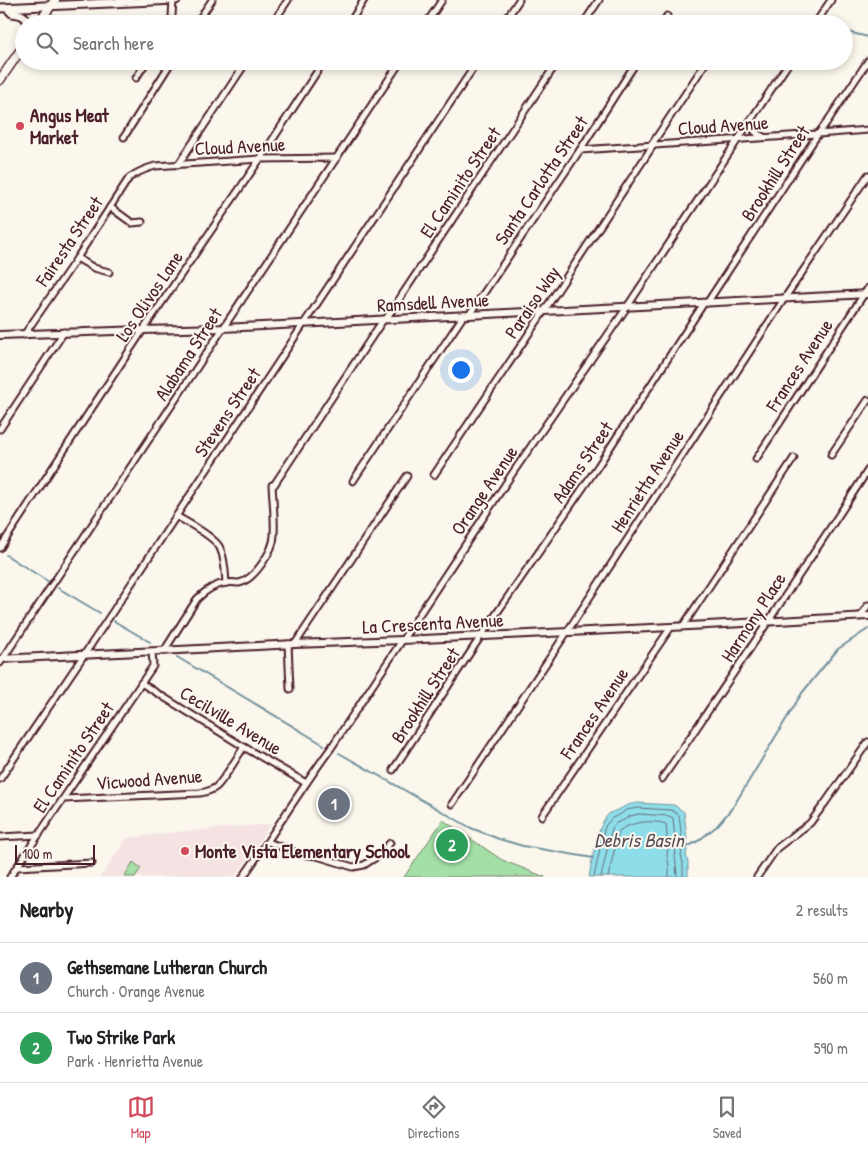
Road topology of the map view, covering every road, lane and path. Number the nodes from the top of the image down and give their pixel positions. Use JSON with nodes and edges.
{"nodes":[{"id":1,"x":163,"y":0,"type":"edge"},
{"id":2,"x":174,"y":0,"type":"edge"},
{"id":3,"x":212,"y":0,"type":"edge"},
{"id":4,"x":288,"y":0,"type":"edge"},
{"id":5,"x":364,"y":0,"type":"edge"},
{"id":6,"x":442,"y":0,"type":"edge"},
{"id":7,"x":519,"y":0,"type":"edge"},
{"id":8,"x":599,"y":0,"type":"edge"},
{"id":9,"x":831,"y":0,"type":"edge"},
{"id":10,"x":53,"y":3,"type":"edge"},
{"id":11,"x":3,"y":8,"type":"edge"},
{"id":12,"x":22,"y":15,"type":"edge"},
{"id":13,"x":44,"y":15,"type":"edge"},
{"id":14,"x":172,"y":15,"type":"edge"},
{"id":15,"x":202,"y":15,"type":"edge"},
{"id":16,"x":278,"y":15,"type":"edge"},
{"id":17,"x":355,"y":15,"type":"edge"},
{"id":18,"x":432,"y":15,"type":"edge"},
{"id":19,"x":509,"y":15,"type":"edge"},
{"id":20,"x":589,"y":15,"type":"edge"},
{"id":21,"x":821,"y":15,"type":"edge"},
{"id":22,"x":15,"y":58,"type":"edge"},
{"id":23,"x":868,"y":61,"type":"edge"},
{"id":24,"x":141,"y":70,"type":"edge"},
{"id":25,"x":166,"y":70,"type":"edge"},
{"id":26,"x":241,"y":70,"type":"edge"},
{"id":27,"x":318,"y":70,"type":"edge"},
{"id":28,"x":395,"y":70,"type":"edge"},
{"id":29,"x":472,"y":70,"type":"edge"},
{"id":30,"x":552,"y":70,"type":"edge"},
{"id":31,"x":631,"y":70,"type":"edge"},
{"id":32,"x":701,"y":70,"type":"edge"},
{"id":33,"x":784,"y":70,"type":"edge"},
{"id":34,"x":136,"y":78,"type":"dead end"},
{"id":35,"x":0,"y":80,"type":"edge"},
{"id":36,"x":751,"y":120,"type":"junction"},
{"id":37,"x":868,"y":130,"type":"edge"},
{"id":38,"x":818,"y":134,"type":"junction"},
{"id":39,"x":124,"y":137,"type":"dead end"},
{"id":40,"x":766,"y":138,"type":"junction"},
{"id":41,"x":738,"y":139,"type":"junction"},
{"id":42,"x":653,"y":144,"type":"junction"},
{"id":43,"x":580,"y":150,"type":"junction"},
{"id":44,"x":337,"y":158,"type":"junction"},
{"id":45,"x":260,"y":159,"type":"junction"},
{"id":46,"x":178,"y":165,"type":"junction"},
{"id":47,"x":145,"y":168,"type":"joint"},
{"id":48,"x":868,"y":174,"type":"edge"},
{"id":49,"x":110,"y":208,"type":"junction"},
{"id":50,"x":142,"y":222,"type":"dead end"},
{"id":51,"x":77,"y":258,"type":"junction"},
{"id":52,"x":109,"y":272,"type":"dead end"},
{"id":53,"x":868,"y":288,"type":"edge"},
{"id":54,"x":866,"y":294,"type":"edge"},
{"id":55,"x":784,"y":299,"type":"junction"},
{"id":56,"x":706,"y":303,"type":"junction"},
{"id":57,"x":627,"y":307,"type":"junction"},
{"id":58,"x":544,"y":311,"type":"junction"},
{"id":59,"x":466,"y":315,"type":"junction"},
{"id":60,"x":385,"y":320,"type":"junction"},
{"id":61,"x":303,"y":324,"type":"junction"},
{"id":62,"x":223,"y":328,"type":"junction"},
{"id":63,"x":143,"y":330,"type":"junction"},
{"id":64,"x":64,"y":332,"type":"junction"},
{"id":65,"x":24,"y":335,"type":"junction"},
{"id":66,"x":0,"y":336,"type":"edge"},
{"id":67,"x":868,"y":400,"type":"edge"},
{"id":68,"x":0,"y":429,"type":"edge"},
{"id":69,"x":831,"y":455,"type":"dead end"},
{"id":70,"x":794,"y":458,"type":"dead end"},
{"id":71,"x":756,"y":459,"type":"dead end"},
{"id":72,"x":868,"y":470,"type":"edge"},
{"id":73,"x":434,"y":475,"type":"dead end"},
{"id":74,"x":407,"y":476,"type":"dead end"},
{"id":75,"x":353,"y":481,"type":"dead end"},
{"id":76,"x":176,"y":516,"type":"junction"},
{"id":77,"x":0,"y":548,"type":"edge"},
{"id":78,"x":226,"y":583,"type":"junction"},
{"id":79,"x":868,"y":605,"type":"edge"},
{"id":80,"x":864,"y":616,"type":"edge"},
{"id":81,"x":769,"y":622,"type":"junction"},
{"id":82,"x":683,"y":626,"type":"junction"},
{"id":83,"x":671,"y":627,"type":"junction"},
{"id":84,"x":567,"y":632,"type":"junction"},
{"id":85,"x":481,"y":636,"type":"junction"},
{"id":86,"x":402,"y":640,"type":"junction"},
{"id":87,"x":291,"y":644,"type":"junction"},
{"id":88,"x":152,"y":651,"type":"junction"},
{"id":89,"x":164,"y":651,"type":"junction"},
{"id":90,"x":84,"y":655,"type":"junction"},
{"id":91,"x":1,"y":661,"type":"edge"},
{"id":92,"x":142,"y":683,"type":"junction"},
{"id":93,"x":290,"y":689,"type":"dead end"},
{"id":94,"x":868,"y":742,"type":"edge"},
{"id":95,"x":244,"y":746,"type":"junction"},
{"id":96,"x":394,"y":770,"type":"dead end"},
{"id":97,"x":0,"y":779,"type":"edge"},
{"id":98,"x":662,"y":779,"type":"dead end"},
{"id":99,"x":306,"y":783,"type":"junction"},
{"id":100,"x":64,"y":799,"type":"junction"},
{"id":101,"x":452,"y":804,"type":"dead end"},
{"id":102,"x":542,"y":816,"type":"dead end"},
{"id":103,"x":39,"y":835,"type":"junction"},
{"id":104,"x":0,"y":837,"type":"edge"},
{"id":105,"x":268,"y":842,"type":"junction"},
{"id":106,"x":390,"y":844,"type":"dead end"},
{"id":107,"x":92,"y":863,"type":"dead end"},
{"id":108,"x":17,"y":867,"type":"junction"},
{"id":109,"x":10,"y":877,"type":"edge"},
{"id":110,"x":243,"y":877,"type":"edge"},
{"id":111,"x":757,"y":877,"type":"edge"}],
"edges":[{"from":1,"to":2,"type":"main road"},
{"from":1,"to":10,"type":"main road"},
{"from":2,"to":14,"type":"street"},
{"from":3,"to":15,"type":"street"},
{"from":4,"to":16,"type":"street"},
{"from":5,"to":17,"type":"street"},
{"from":6,"to":18,"type":"street"},
{"from":7,"to":19,"type":"street"},
{"from":8,"to":20,"type":"street"},
{"from":9,"to":21,"type":"street"},
{"from":10,"to":11,"type":"main road"},
{"from":10,"to":13,"type":"main road"},
{"from":11,"to":12,"type":"main road"},
{"from":22,"to":35,"type":"main road"},
{"from":23,"to":38,"type":"street","name":"Brookhill Street"},
{"from":24,"to":34,"type":"street"},
{"from":25,"to":39,"type":"street"},
{"from":26,"to":46,"type":"street"},
{"from":27,"to":45,"type":"street","name":"Los Olivos Lane"},
{"from":28,"to":44,"type":"street","name":"Alabama Street"},
{"from":29,"to":61,"type":"street","name":"Stevens Street"},
{"from":30,"to":60,"type":"street","name":"El Caminito Street"},
{"from":31,"to":43,"type":"street","name":"Santa Carlotta Street"},
{"from":32,"to":42,"type":"street","name":"Paraiso Way"},
{"from":33,"to":36,"type":"street","name":"Orange Avenue"},
{"from":36,"to":40,"type":"street"},
{"from":36,"to":41,"type":"street","name":"Orange Avenue"},
{"from":37,"to":38,"type":"street","name":"Cloud Avenue"},
{"from":38,"to":40,"type":"street","name":"Cloud Avenue"},
{"from":38,"to":56,"type":"street","name":"Brookhill Street"},
{"from":40,"to":41,"type":"street","name":"Cloud Avenue"},
{"from":41,"to":42,"type":"street","name":"Cloud Avenue"},
{"from":41,"to":57,"type":"street","name":"Orange Avenue"},
{"from":42,"to":43,"type":"street","name":"Cloud Avenue"},
{"from":42,"to":58,"type":"street","name":"Paraiso Way"},
{"from":43,"to":59,"type":"street","name":"Santa Carlotta Street"},
{"from":44,"to":45,"type":"street","name":"Cloud Avenue"},
{"from":44,"to":62,"type":"street","name":"Alabama Street"},
{"from":45,"to":46,"type":"street","name":"Cloud Avenue"},
{"from":45,"to":63,"type":"street","name":"Los Olivos Lane"},
{"from":46,"to":47,"type":"street","name":"Cloud Avenue"},
{"from":47,"to":49,"type":"street","name":"Fairesta Street"},
{"from":48,"to":55,"type":"street","name":"Henrietta Avenue"},
{"from":49,"to":50,"type":"street"},
{"from":49,"to":51,"type":"street","name":"Fairesta Street"},
{"from":51,"to":52,"type":"street"},
{"from":51,"to":65,"type":"street","name":"Fairesta Street"},
{"from":53,"to":54,"type":"street","name":"Frances Avenue"},
{"from":54,"to":55,"type":"street","name":"Ramsdell Avenue"},
{"from":54,"to":71,"type":"street","name":"Frances Avenue"},
{"from":55,"to":56,"type":"street","name":"Ramsdell Avenue"},
{"from":55,"to":84,"type":"street","name":"Henrietta Avenue"},
{"from":56,"to":57,"type":"street","name":"Ramsdell Avenue"},
{"from":56,"to":85,"type":"street","name":"Adams Street"},
{"from":57,"to":58,"type":"street","name":"Ramsdell Avenue"},
{"from":57,"to":86,"type":"street","name":"Orange Avenue"},
{"from":58,"to":59,"type":"street","name":"Ramsdell Avenue"},
{"from":58,"to":73,"type":"street","name":"Paraiso Way"},
{"from":59,"to":60,"type":"street","name":"Ramsdell Avenue"},
{"from":59,"to":75,"type":"street","name":"Santa Carlotta Street"},
{"from":60,"to":61,"type":"street","name":"Ramsdell Avenue"},
{"from":60,"to":78,"type":"street","name":"El Caminito Street"},
{"from":61,"to":62,"type":"street","name":"Ramsdell Avenue"},
{"from":61,"to":76,"type":"street","name":"Stevens Street"},
{"from":62,"to":63,"type":"street","name":"Ramsdell Avenue"},
{"from":62,"to":91,"type":"street","name":"Alabama Street"},
{"from":63,"to":64,"type":"street","name":"Ramsdell Avenue"},
{"from":63,"to":77,"type":"street","name":"Los Olivos Lane"},
{"from":64,"to":65,"type":"street","name":"Ramsdell Avenue"},
{"from":64,"to":68,"type":"street"},
{"from":65,"to":66,"type":"street","name":"Ramsdell Avenue"},
{"from":67,"to":69,"type":"street"},
{"from":70,"to":82,"type":"street"},
{"from":72,"to":81,"type":"street","name":"Harmony Place"},
{"from":74,"to":87,"type":"street"},
{"from":76,"to":78,"type":"street"},
{"from":76,"to":90,"type":"street","name":"Stevens Street"},
{"from":78,"to":89,"type":"street","name":"El Caminito Street"},
{"from":79,"to":80,"type":"street"},
{"from":80,"to":81,"type":"street","name":"La Crescenta Avenue"},
{"from":81,"to":82,"type":"street","name":"La Crescenta Avenue"},
{"from":81,"to":98,"type":"street","name":"Harmony Place"},
{"from":82,"to":83,"type":"street","name":"La Crescenta Avenue"},
{"from":83,"to":84,"type":"street","name":"La Crescenta Avenue"},
{"from":83,"to":102,"type":"street","name":"Frances Avenue"},
{"from":84,"to":85,"type":"street","name":"La Crescenta Avenue"},
{"from":84,"to":101,"type":"street","name":"Henrietta Avenue"},
{"from":85,"to":86,"type":"street","name":"La Crescenta Avenue"},
{"from":85,"to":96,"type":"street","name":"Brookhill Street"},
{"from":86,"to":87,"type":"street","name":"La Crescenta Avenue"},
{"from":86,"to":99,"type":"street","name":"Orange Avenue"},
{"from":87,"to":89,"type":"street","name":"La Crescenta Avenue"},
{"from":87,"to":93,"type":"street"},
{"from":88,"to":89,"type":"street","name":"La Crescenta Avenue"},
{"from":88,"to":90,"type":"street","name":"La Crescenta Avenue"},
{"from":88,"to":92,"type":"street","name":"El Caminito Street"},
{"from":90,"to":91,"type":"street","name":"La Crescenta Avenue"},
{"from":90,"to":97,"type":"street","name":"Stevens Street"},
{"from":92,"to":95,"type":"street","name":"Cecilville Avenue"},
{"from":92,"to":100,"type":"street","name":"El Caminito Street"},
{"from":94,"to":111,"type":"street"},
{"from":95,"to":99,"type":"street","name":"Cecilville Avenue"},
{"from":95,"to":100,"type":"street","name":"Vicwood Avenue"},
{"from":99,"to":105,"type":"street","name":"Orange Avenue"},
{"from":100,"to":103,"type":"street","name":"El Caminito Street"},
{"from":103,"to":104,"type":"street"},
{"from":103,"to":108,"type":"street","name":"El Caminito Street"},
{"from":105,"to":106,"type":"street"},
{"from":105,"to":110,"type":"street","name":"Orange Avenue"},
{"from":107,"to":108,"type":"street"},
{"from":108,"to":109,"type":"street","name":"El Caminito Street"}]}
